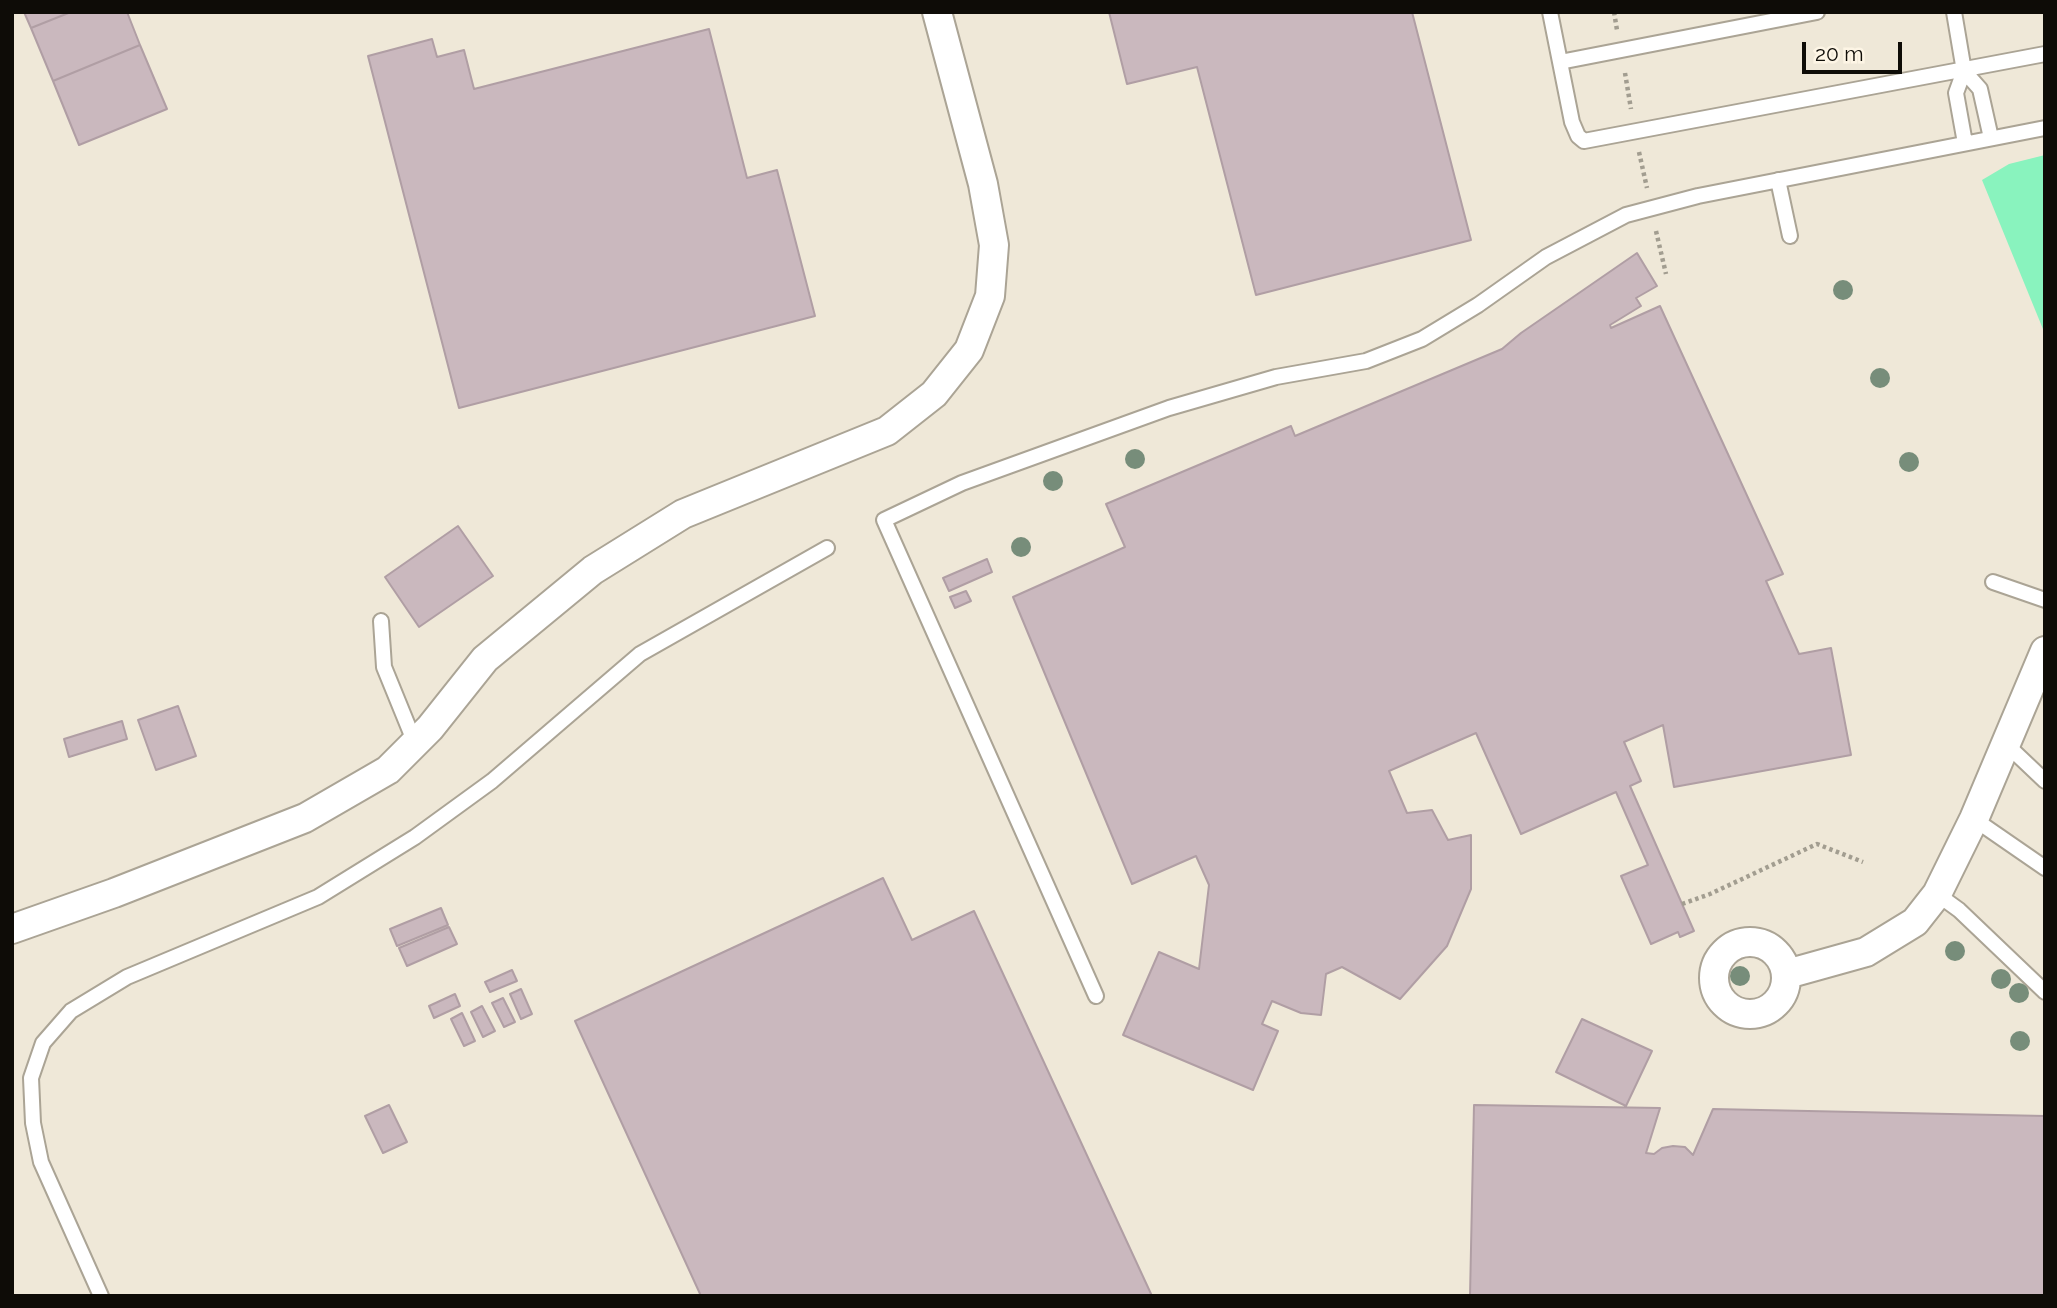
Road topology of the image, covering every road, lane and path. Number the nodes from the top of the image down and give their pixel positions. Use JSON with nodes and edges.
{"nodes":[{"id":1,"x":937,"y":12,"type":"edge"},
{"id":2,"x":1550,"y":12,"type":"edge"},
{"id":3,"x":1817,"y":12,"type":"edge"},
{"id":4,"x":1954,"y":12,"type":"edge"},
{"id":5,"x":2045,"y":54,"type":"edge"},
{"id":6,"x":1560,"y":62,"type":"junction"},
{"id":7,"x":1964,"y":71,"type":"junction"},
{"id":8,"x":2045,"y":128,"type":"edge"},
{"id":9,"x":1990,"y":138,"type":"junction"},
{"id":10,"x":1965,"y":143,"type":"junction"},
{"id":11,"x":1778,"y":180,"type":"junction"},
{"id":12,"x":1790,"y":236,"type":"dead end"},
{"id":13,"x":827,"y":548,"type":"dead end"},
{"id":14,"x":1993,"y":582,"type":"dead end"},
{"id":15,"x":2045,"y":600,"type":"edge"},
{"id":16,"x":381,"y":621,"type":"dead end"},
{"id":17,"x":2045,"y":651,"type":"edge"},
{"id":18,"x":415,"y":743,"type":"junction"},
{"id":19,"x":2006,"y":744,"type":"junction"},
{"id":20,"x":2045,"y":781,"type":"edge"},
{"id":21,"x":1974,"y":819,"type":"junction"},
{"id":22,"x":1863,"y":862,"type":"dead end"},
{"id":23,"x":2045,"y":868,"type":"edge"},
{"id":24,"x":1937,"y":894,"type":"junction"},
{"id":25,"x":1682,"y":904,"type":"dead end"},
{"id":26,"x":12,"y":929,"type":"edge"},
{"id":27,"x":1787,"y":974,"type":"dead end"},
{"id":28,"x":2045,"y":992,"type":"edge"},
{"id":29,"x":1096,"y":996,"type":"dead end"},
{"id":30,"x":101,"y":1296,"type":"edge"}],
"edges":[{"from":1,"to":18,"type":"street"},
{"from":2,"to":6,"type":"lane"},
{"from":3,"to":6,"type":"lane"},
{"from":4,"to":7,"type":"lane"},
{"from":5,"to":7,"type":"lane"},
{"from":6,"to":7,"type":"lane"},
{"from":7,"to":9,"type":"lane"},
{"from":7,"to":10,"type":"lane"},
{"from":8,"to":9,"type":"lane"},
{"from":9,"to":10,"type":"lane"},
{"from":10,"to":11,"type":"lane"},
{"from":11,"to":12,"type":"lane"},
{"from":11,"to":29,"type":"lane"},
{"from":13,"to":30,"type":"lane"},
{"from":14,"to":15,"type":"lane"},
{"from":16,"to":18,"type":"lane"},
{"from":17,"to":19,"type":"street"},
{"from":18,"to":26,"type":"street"},
{"from":19,"to":20,"type":"lane"},
{"from":19,"to":21,"type":"street"},
{"from":21,"to":23,"type":"lane"},
{"from":21,"to":24,"type":"street"},
{"from":22,"to":25,"type":"path"},
{"from":24,"to":27,"type":"street"},
{"from":24,"to":28,"type":"lane"}]}
